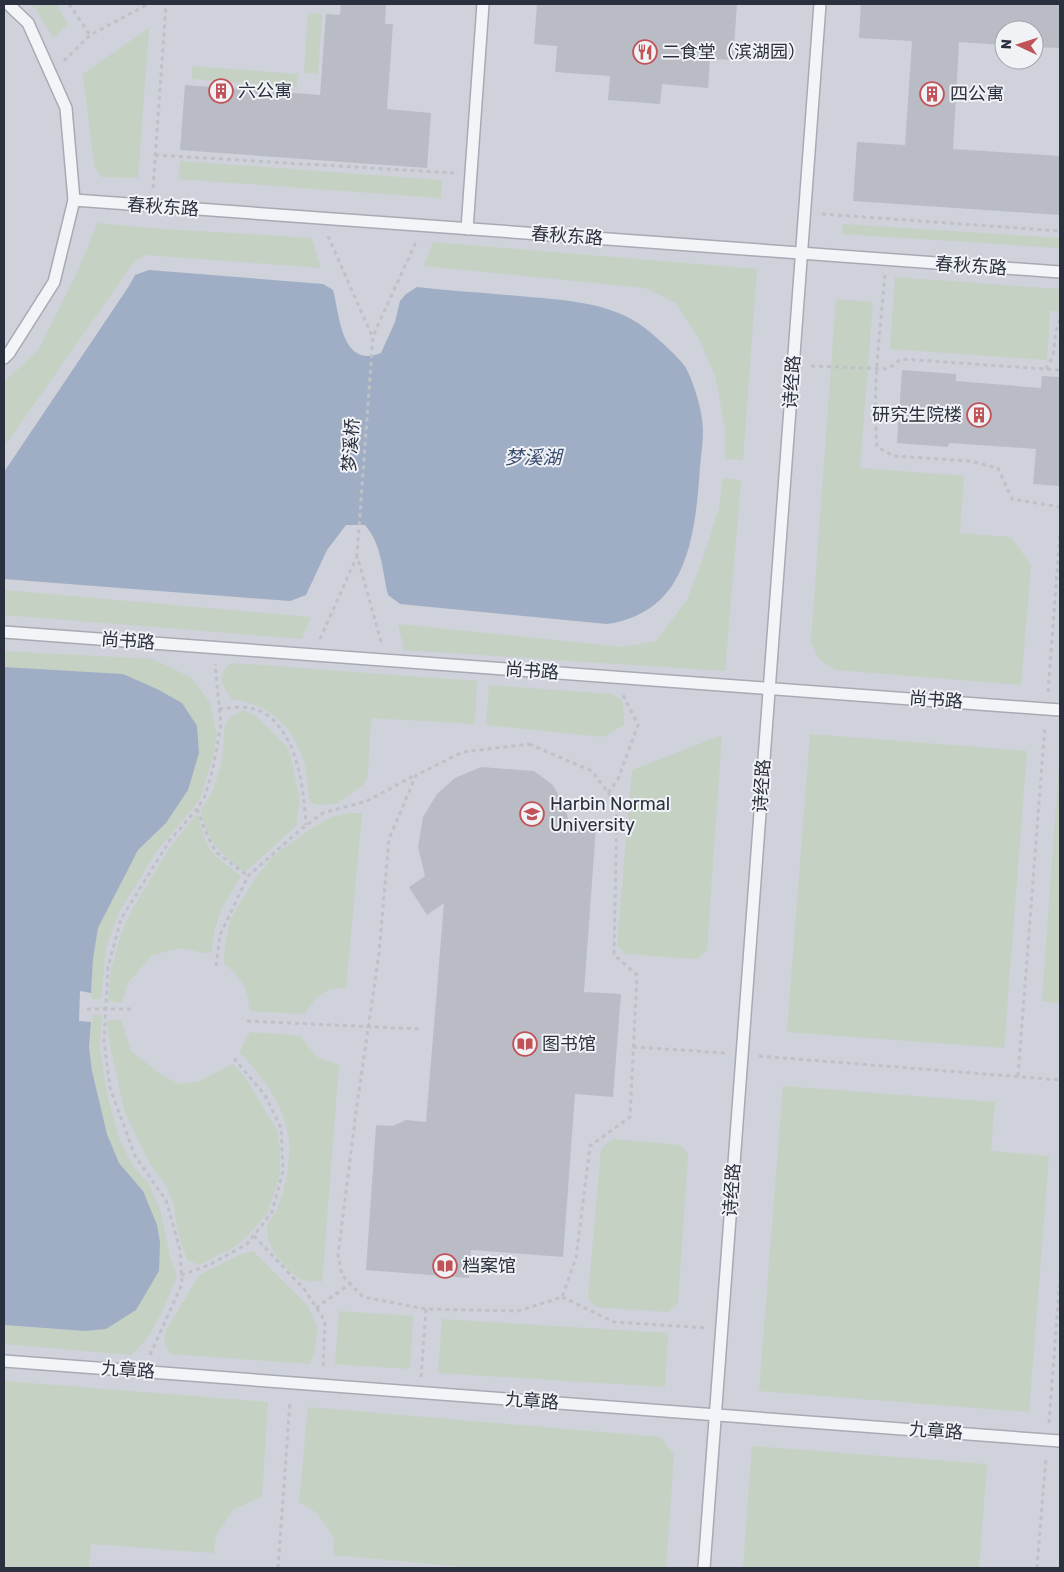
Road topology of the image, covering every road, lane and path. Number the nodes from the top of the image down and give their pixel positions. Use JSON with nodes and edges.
{"nodes":[{"id":1,"x":8,"y":4,"type":"edge"},
{"id":2,"x":69,"y":4,"type":"edge"},
{"id":3,"x":148,"y":4,"type":"edge"},
{"id":4,"x":166,"y":4,"type":"edge"},
{"id":5,"x":483,"y":4,"type":"edge"},
{"id":6,"x":820,"y":4,"type":"edge"},
{"id":7,"x":90,"y":35,"type":"junction"},
{"id":8,"x":51,"y":74,"type":"junction"},
{"id":9,"x":155,"y":155,"type":"junction"},
{"id":10,"x":471,"y":174,"type":"junction"},
{"id":11,"x":74,"y":200,"type":"junction"},
{"id":12,"x":151,"y":206,"type":"junction"},
{"id":13,"x":804,"y":213,"type":"junction"},
{"id":14,"x":320,"y":218,"type":"junction"},
{"id":15,"x":424,"y":226,"type":"junction"},
{"id":16,"x":467,"y":229,"type":"junction"},
{"id":17,"x":1060,"y":231,"type":"edge"},
{"id":18,"x":802,"y":253,"type":"junction"},
{"id":19,"x":886,"y":260,"type":"junction"},
{"id":20,"x":1060,"y":272,"type":"edge"},
{"id":21,"x":1060,"y":319,"type":"edge"},
{"id":22,"x":373,"y":336,"type":"junction"},
{"id":23,"x":4,"y":358,"type":"edge"},
{"id":24,"x":793,"y":365,"type":"junction"},
{"id":25,"x":877,"y":369,"type":"junction"},
{"id":26,"x":1046,"y":369,"type":"junction"},
{"id":27,"x":1060,"y":370,"type":"edge"},
{"id":28,"x":1060,"y":507,"type":"edge"},
{"id":29,"x":1060,"y":534,"type":"edge"},
{"id":30,"x":357,"y":555,"type":"junction"},
{"id":31,"x":4,"y":632,"type":"edge"},
{"id":32,"x":215,"y":648,"type":"junction"},
{"id":33,"x":313,"y":655,"type":"junction"},
{"id":34,"x":386,"y":660,"type":"junction"},
{"id":35,"x":614,"y":677,"type":"junction"},
{"id":36,"x":769,"y":688,"type":"junction"},
{"id":37,"x":1047,"y":708,"type":"junction"},
{"id":38,"x":219,"y":709,"type":"junction"},
{"id":39,"x":1060,"y":710,"type":"edge"},
{"id":40,"x":416,"y":775,"type":"junction"},
{"id":41,"x":608,"y":792,"type":"junction"},
{"id":42,"x":197,"y":809,"type":"junction"},
{"id":43,"x":306,"y":825,"type":"junction"},
{"id":44,"x":248,"y":876,"type":"junction"},
{"id":45,"x":216,"y":966,"type":"dead end"},
{"id":46,"x":106,"y":1008,"type":"junction"},
{"id":47,"x":88,"y":1009,"type":"dead end"},
{"id":48,"x":134,"y":1009,"type":"dead end"},
{"id":49,"x":247,"y":1021,"type":"dead end"},
{"id":50,"x":369,"y":1026,"type":"junction"},
{"id":51,"x":419,"y":1029,"type":"dead end"},
{"id":52,"x":632,"y":1047,"type":"junction"},
{"id":53,"x":742,"y":1054,"type":"junction"},
{"id":54,"x":232,"y":1056,"type":"dead end"},
{"id":55,"x":1018,"y":1076,"type":"junction"},
{"id":56,"x":1060,"y":1080,"type":"edge"},
{"id":57,"x":254,"y":1236,"type":"junction"},
{"id":58,"x":182,"y":1275,"type":"junction"},
{"id":59,"x":1060,"y":1277,"type":"edge"},
{"id":60,"x":350,"y":1284,"type":"junction"},
{"id":61,"x":562,"y":1298,"type":"junction"},
{"id":62,"x":316,"y":1308,"type":"junction"},
{"id":63,"x":426,"y":1309,"type":"junction"},
{"id":64,"x":721,"y":1329,"type":"junction"},
{"id":65,"x":4,"y":1361,"type":"edge"},
{"id":66,"x":143,"y":1372,"type":"junction"},
{"id":67,"x":291,"y":1383,"type":"junction"},
{"id":68,"x":322,"y":1385,"type":"junction"},
{"id":69,"x":420,"y":1392,"type":"junction"},
{"id":70,"x":715,"y":1415,"type":"junction"},
{"id":71,"x":1048,"y":1440,"type":"junction"},
{"id":72,"x":1060,"y":1441,"type":"edge"},
{"id":73,"x":278,"y":1568,"type":"edge"},
{"id":74,"x":704,"y":1568,"type":"edge"},
{"id":75,"x":1037,"y":1568,"type":"edge"}],
"edges":[{"from":1,"to":8,"type":"lane"},
{"from":2,"to":7,"type":"path"},
{"from":3,"to":7,"type":"path"},
{"from":4,"to":9,"type":"path"},
{"from":5,"to":10,"type":"lane"},
{"from":6,"to":13,"type":"lane","name":"诗经路"},
{"from":7,"to":8,"type":"path"},
{"from":8,"to":11,"type":"lane"},
{"from":9,"to":10,"type":"path"},
{"from":9,"to":12,"type":"path"},
{"from":10,"to":16,"type":"lane"},
{"from":11,"to":12,"type":"lane","name":"春秋东路"},
{"from":11,"to":23,"type":"lane"},
{"from":12,"to":14,"type":"lane","name":"春秋东路"},
{"from":13,"to":17,"type":"path"},
{"from":13,"to":18,"type":"lane","name":"诗经路"},
{"from":14,"to":15,"type":"lane","name":"春秋东路"},
{"from":14,"to":22,"type":"path"},
{"from":15,"to":16,"type":"lane","name":"春秋东路"},
{"from":15,"to":22,"type":"path"},
{"from":16,"to":18,"type":"lane","name":"春秋东路"},
{"from":18,"to":19,"type":"lane","name":"春秋东路"},
{"from":18,"to":24,"type":"lane","name":"诗经路"},
{"from":19,"to":20,"type":"lane","name":"春秋东路"},
{"from":19,"to":25,"type":"path"},
{"from":21,"to":26,"type":"path"},
{"from":22,"to":30,"type":"path","name":"梦溪桥"},
{"from":24,"to":25,"type":"path"},
{"from":24,"to":36,"type":"lane","name":"诗经路"},
{"from":25,"to":26,"type":"path"},
{"from":25,"to":28,"type":"path"},
{"from":26,"to":27,"type":"path"},
{"from":29,"to":37,"type":"path"},
{"from":30,"to":33,"type":"path"},
{"from":30,"to":34,"type":"path"},
{"from":31,"to":32,"type":"lane","name":"尚书路"},
{"from":32,"to":33,"type":"lane","name":"尚书路"},
{"from":32,"to":38,"type":"path"},
{"from":33,"to":34,"type":"lane","name":"尚书路"},
{"from":34,"to":35,"type":"lane","name":"尚书路"},
{"from":35,"to":36,"type":"lane","name":"尚书路"},
{"from":35,"to":41,"type":"path"},
{"from":36,"to":37,"type":"lane","name":"尚书路"},
{"from":36,"to":53,"type":"lane","name":"诗经路"},
{"from":37,"to":39,"type":"lane","name":"尚书路"},
{"from":37,"to":55,"type":"path"},
{"from":38,"to":42,"type":"path"},
{"from":38,"to":43,"type":"path"},
{"from":40,"to":41,"type":"path"},
{"from":40,"to":43,"type":"path"},
{"from":40,"to":50,"type":"path"},
{"from":41,"to":52,"type":"path"},
{"from":42,"to":44,"type":"path"},
{"from":42,"to":46,"type":"path"},
{"from":43,"to":44,"type":"path"},
{"from":44,"to":45,"type":"path"},
{"from":46,"to":47,"type":"path"},
{"from":46,"to":48,"type":"path"},
{"from":46,"to":58,"type":"path"},
{"from":49,"to":50,"type":"path"},
{"from":50,"to":51,"type":"path"},
{"from":50,"to":60,"type":"path"},
{"from":52,"to":53,"type":"path"},
{"from":52,"to":61,"type":"path"},
{"from":53,"to":55,"type":"path"},
{"from":53,"to":64,"type":"lane","name":"诗经路"},
{"from":54,"to":57,"type":"path"},
{"from":55,"to":56,"type":"path"},
{"from":57,"to":58,"type":"path"},
{"from":57,"to":62,"type":"path"},
{"from":58,"to":66,"type":"path"},
{"from":59,"to":71,"type":"path"},
{"from":60,"to":62,"type":"path"},
{"from":60,"to":63,"type":"path"},
{"from":61,"to":63,"type":"path"},
{"from":61,"to":64,"type":"path"},
{"from":62,"to":68,"type":"path"},
{"from":63,"to":69,"type":"path"},
{"from":64,"to":70,"type":"lane","name":"诗经路"},
{"from":65,"to":66,"type":"lane","name":"九章路"},
{"from":66,"to":67,"type":"lane","name":"九章路"},
{"from":67,"to":68,"type":"lane","name":"九章路"},
{"from":67,"to":73,"type":"path"},
{"from":68,"to":69,"type":"lane","name":"九章路"},
{"from":69,"to":70,"type":"lane","name":"九章路"},
{"from":70,"to":71,"type":"lane","name":"九章路"},
{"from":70,"to":74,"type":"lane","name":"诗经路"},
{"from":71,"to":72,"type":"lane","name":"九章路"},
{"from":71,"to":75,"type":"path"}]}
